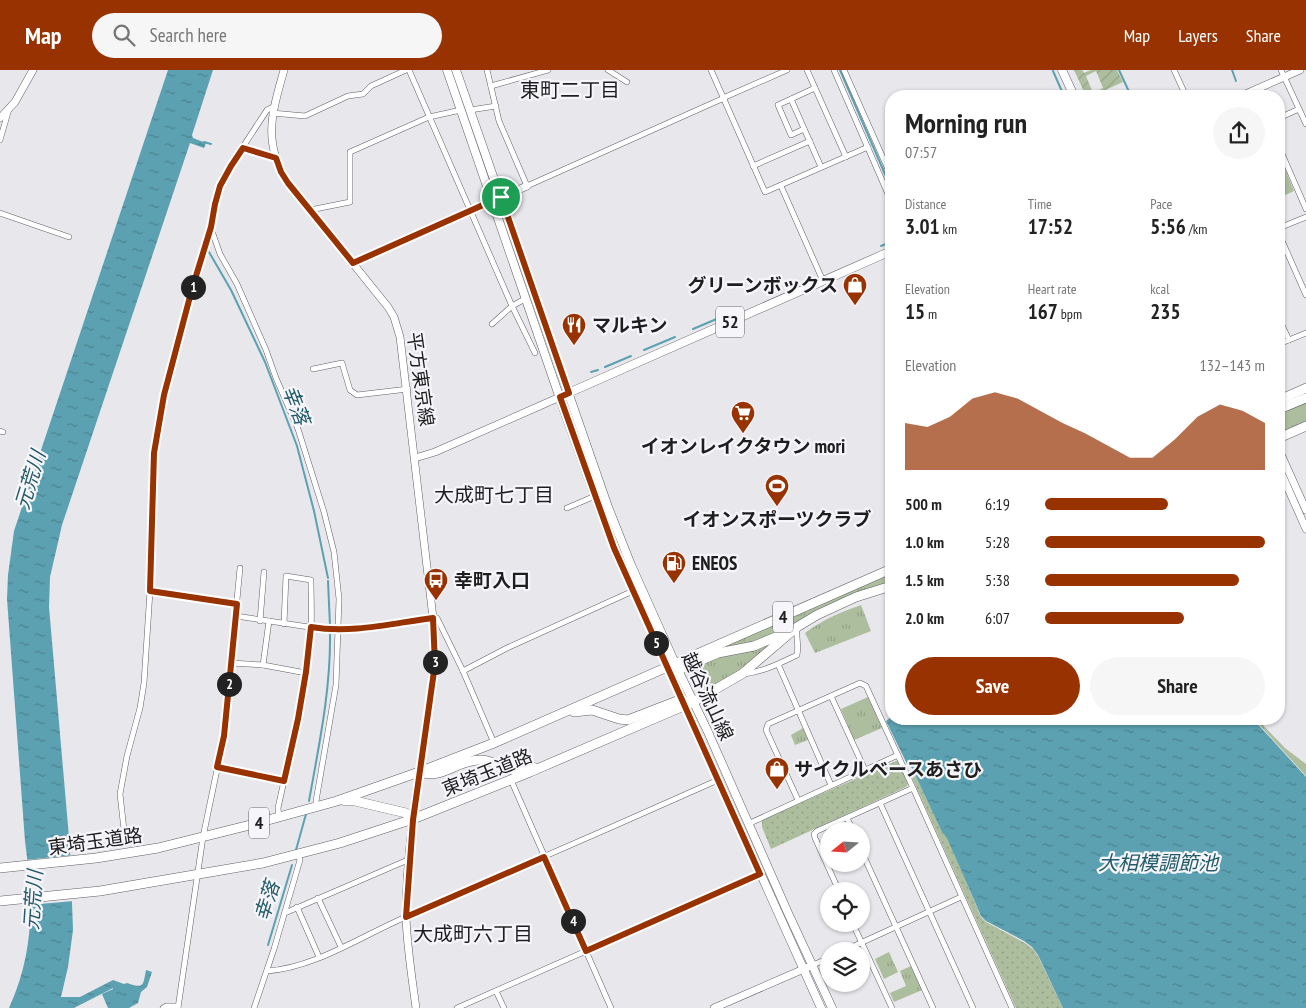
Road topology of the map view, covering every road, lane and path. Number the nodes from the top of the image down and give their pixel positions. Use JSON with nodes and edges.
{"nodes":[{"id":1,"x":33,"y":70,"type":"edge"},
{"id":2,"x":284,"y":70,"type":"edge"},
{"id":3,"x":407,"y":70,"type":"edge"},
{"id":4,"x":447,"y":70,"type":"edge"},
{"id":5,"x":456,"y":70,"type":"edge"},
{"id":6,"x":487,"y":70,"type":"edge"},
{"id":7,"x":548,"y":70,"type":"edge"},
{"id":8,"x":608,"y":70,"type":"edge"},
{"id":9,"x":711,"y":70,"type":"edge"},
{"id":10,"x":787,"y":70,"type":"edge"},
{"id":11,"x":807,"y":70,"type":"edge"},
{"id":12,"x":834,"y":70,"type":"edge"},
{"id":13,"x":844,"y":70,"type":"edge"},
{"id":14,"x":1062,"y":70,"type":"edge"},
{"id":15,"x":1174,"y":70,"type":"edge"},
{"id":16,"x":1300,"y":70,"type":"edge"},
{"id":17,"x":1283,"y":73,"type":"edge"},
{"id":18,"x":627,"y":82,"type":"dead end"},
{"id":19,"x":491,"y":86,"type":"junction"},
{"id":20,"x":815,"y":88,"type":"junction"},
{"id":21,"x":1071,"y":90,"type":"edge"},
{"id":22,"x":1183,"y":90,"type":"edge"},
{"id":23,"x":1252,"y":90,"type":"edge"},
{"id":24,"x":724,"y":98,"type":"junction"},
{"id":25,"x":791,"y":99,"type":"junction"},
{"id":26,"x":496,"y":106,"type":"junction"},
{"id":27,"x":10,"y":109,"type":"junction"},
{"id":28,"x":1299,"y":109,"type":"junction"},
{"id":29,"x":273,"y":110,"type":"junction"},
{"id":30,"x":461,"y":110,"type":"junction"},
{"id":31,"x":470,"y":110,"type":"junction"},
{"id":32,"x":1285,"y":115,"type":"edge"},
{"id":33,"x":430,"y":117,"type":"junction"},
{"id":34,"x":0,"y":118,"type":"edge"},
{"id":35,"x":1306,"y":124,"type":"edge"},
{"id":36,"x":804,"y":129,"type":"junction"},
{"id":37,"x":0,"y":140,"type":"edge"},
{"id":38,"x":810,"y":141,"type":"junction"},
{"id":39,"x":868,"y":147,"type":"junction"},
{"id":40,"x":243,"y":148,"type":"junction"},
{"id":41,"x":846,"y":157,"type":"junction"},
{"id":42,"x":276,"y":158,"type":"junction"},
{"id":43,"x":1285,"y":161,"type":"edge"},
{"id":44,"x":885,"y":162,"type":"edge"},
{"id":45,"x":753,"y":166,"type":"junction"},
{"id":46,"x":821,"y":167,"type":"junction"},
{"id":47,"x":527,"y":186,"type":"junction"},
{"id":48,"x":781,"y":186,"type":"junction"},
{"id":49,"x":885,"y":187,"type":"edge"},
{"id":50,"x":501,"y":197,"type":"junction"},
{"id":51,"x":492,"y":201,"type":"junction"},
{"id":52,"x":1306,"y":209,"type":"edge"},
{"id":53,"x":310,"y":210,"type":"junction"},
{"id":54,"x":471,"y":211,"type":"junction"},
{"id":55,"x":0,"y":213,"type":"edge"},
{"id":56,"x":1306,"y":217,"type":"edge"},
{"id":57,"x":1285,"y":226,"type":"edge"},
{"id":58,"x":210,"y":232,"type":"junction"},
{"id":59,"x":70,"y":237,"type":"dead end"},
{"id":60,"x":1285,"y":248,"type":"edge"},
{"id":61,"x":885,"y":254,"type":"edge"},
{"id":62,"x":353,"y":263,"type":"junction"},
{"id":63,"x":823,"y":281,"type":"junction"},
{"id":64,"x":1306,"y":295,"type":"edge"},
{"id":65,"x":525,"y":299,"type":"junction"},
{"id":66,"x":512,"y":306,"type":"junction"},
{"id":67,"x":492,"y":324,"type":"dead end"},
{"id":68,"x":1285,"y":332,"type":"edge"},
{"id":69,"x":1306,"y":332,"type":"edge"},
{"id":70,"x":1289,"y":340,"type":"junction"},
{"id":71,"x":1285,"y":342,"type":"edge"},
{"id":72,"x":535,"y":353,"type":"dead end"},
{"id":73,"x":313,"y":369,"type":"dead end"},
{"id":74,"x":1306,"y":388,"type":"edge"},
{"id":75,"x":408,"y":389,"type":"junction"},
{"id":76,"x":569,"y":393,"type":"junction"},
{"id":77,"x":560,"y":397,"type":"junction"},
{"id":78,"x":1285,"y":397,"type":"edge"},
{"id":79,"x":1306,"y":398,"type":"edge"},
{"id":80,"x":1285,"y":407,"type":"edge"},
{"id":81,"x":1306,"y":426,"type":"edge"},
{"id":82,"x":1285,"y":435,"type":"edge"},
{"id":83,"x":415,"y":458,"type":"junction"},
{"id":84,"x":1285,"y":463,"type":"edge"},
{"id":85,"x":1285,"y":481,"type":"edge"},
{"id":86,"x":595,"y":496,"type":"junction"},
{"id":87,"x":567,"y":508,"type":"dead end"},
{"id":88,"x":1306,"y":510,"type":"edge"},
{"id":89,"x":1306,"y":528,"type":"edge"},
{"id":90,"x":240,"y":568,"type":"dead end"},
{"id":91,"x":264,"y":572,"type":"dead end"},
{"id":92,"x":885,"y":572,"type":"edge"},
{"id":93,"x":885,"y":588,"type":"edge"},
{"id":94,"x":150,"y":591,"type":"junction"},
{"id":95,"x":633,"y":591,"type":"junction"},
{"id":96,"x":237,"y":604,"type":"junction"},
{"id":97,"x":236,"y":616,"type":"junction"},
{"id":98,"x":433,"y":618,"type":"junction"},
{"id":99,"x":260,"y":620,"type":"junction"},
{"id":100,"x":269,"y":621,"type":"junction"},
{"id":101,"x":284,"y":624,"type":"junction"},
{"id":102,"x":311,"y":627,"type":"junction"},
{"id":103,"x":797,"y":627,"type":"junction"},
{"id":104,"x":338,"y":630,"type":"junction"},
{"id":105,"x":231,"y":663,"type":"junction"},
{"id":106,"x":778,"y":664,"type":"junction"},
{"id":107,"x":263,"y":666,"type":"junction"},
{"id":108,"x":673,"y":667,"type":"junction"},
{"id":109,"x":463,"y":671,"type":"junction"},
{"id":110,"x":306,"y":672,"type":"junction"},
{"id":111,"x":742,"y":674,"type":"junction"},
{"id":112,"x":831,"y":696,"type":"junction"},
{"id":113,"x":687,"y":702,"type":"junction"},
{"id":114,"x":798,"y":710,"type":"junction"},
{"id":115,"x":555,"y":717,"type":"junction"},
{"id":116,"x":494,"y":743,"type":"junction"},
{"id":117,"x":898,"y":755,"type":"junction"},
{"id":118,"x":554,"y":762,"type":"junction"},
{"id":119,"x":217,"y":767,"type":"junction"},
{"id":120,"x":865,"y":770,"type":"junction"},
{"id":121,"x":419,"y":772,"type":"junction"},
{"id":122,"x":511,"y":780,"type":"junction"},
{"id":123,"x":718,"y":780,"type":"junction"},
{"id":124,"x":284,"y":781,"type":"junction"},
{"id":125,"x":831,"y":785,"type":"junction"},
{"id":126,"x":913,"y":788,"type":"junction"},
{"id":127,"x":798,"y":800,"type":"junction"},
{"id":128,"x":337,"y":801,"type":"junction"},
{"id":129,"x":880,"y":803,"type":"junction"},
{"id":130,"x":316,"y":807,"type":"junction"},
{"id":131,"x":279,"y":818,"type":"junction"},
{"id":132,"x":847,"y":818,"type":"junction"},
{"id":133,"x":413,"y":820,"type":"junction"},
{"id":134,"x":849,"y":822,"type":"edge"},
{"id":135,"x":748,"y":824,"type":"junction"},
{"id":136,"x":203,"y":837,"type":"junction"},
{"id":137,"x":112,"y":842,"type":"dead end"},
{"id":138,"x":298,"y":855,"type":"junction"},
{"id":139,"x":544,"y":857,"type":"junction"},
{"id":140,"x":410,"y":859,"type":"junction"},
{"id":141,"x":0,"y":868,"type":"edge"},
{"id":142,"x":870,"y":870,"type":"edge"},
{"id":143,"x":760,"y":874,"type":"junction"},
{"id":144,"x":198,"y":875,"type":"junction"},
{"id":145,"x":834,"y":882,"type":"edge"},
{"id":146,"x":961,"y":897,"type":"junction"},
{"id":147,"x":318,"y":898,"type":"junction"},
{"id":148,"x":2,"y":901,"type":"edge"},
{"id":149,"x":297,"y":908,"type":"junction"},
{"id":150,"x":929,"y":912,"type":"junction"},
{"id":151,"x":285,"y":913,"type":"junction"},
{"id":152,"x":406,"y":917,"type":"junction"},
{"id":153,"x":896,"y":927,"type":"junction"},
{"id":154,"x":857,"y":932,"type":"edge"},
{"id":155,"x":862,"y":942,"type":"joint"},
{"id":156,"x":341,"y":948,"type":"junction"},
{"id":157,"x":586,"y":951,"type":"junction"},
{"id":158,"x":319,"y":957,"type":"junction"},
{"id":159,"x":870,"y":960,"type":"edge"},
{"id":160,"x":820,"y":962,"type":"edge"},
{"id":161,"x":813,"y":965,"type":"junction"},
{"id":162,"x":803,"y":968,"type":"junction"},
{"id":163,"x":266,"y":971,"type":"junction"},
{"id":164,"x":496,"y":991,"type":"junction"},
{"id":165,"x":178,"y":1007,"type":"edge"},
{"id":166,"x":163,"y":1008,"type":"edge"},
{"id":167,"x":254,"y":1008,"type":"edge"},
{"id":168,"x":416,"y":1008,"type":"edge"},
{"id":169,"x":457,"y":1008,"type":"edge"},
{"id":170,"x":504,"y":1008,"type":"edge"},
{"id":171,"x":611,"y":1008,"type":"edge"},
{"id":172,"x":714,"y":1008,"type":"edge"},
{"id":173,"x":821,"y":1008,"type":"edge"},
{"id":174,"x":832,"y":1008,"type":"edge"},
{"id":175,"x":892,"y":1008,"type":"edge"},
{"id":176,"x":933,"y":1008,"type":"edge"},
{"id":177,"x":972,"y":1008,"type":"edge"},
{"id":178,"x":1012,"y":1008,"type":"edge"}],
"edges":[{"from":1,"to":27,"type":"street"},
{"from":2,"to":29,"type":"street","name":"平方東京線"},
{"from":3,"to":29,"type":"street"},
{"from":3,"to":33,"type":"street"},
{"from":4,"to":30,"type":"main road","name":"越谷流山線"},
{"from":5,"to":31,"type":"main road","name":"越谷流山線"},
{"from":6,"to":19,"type":"street"},
{"from":7,"to":19,"type":"street"},
{"from":8,"to":18,"type":"street"},
{"from":9,"to":24,"type":"street"},
{"from":10,"to":24,"type":"street"},
{"from":11,"to":20,"type":"street"},
{"from":12,"to":39,"type":"street"},
{"from":13,"to":44,"type":"street"},
{"from":14,"to":21,"type":"main road"},
{"from":15,"to":22,"type":"street"},
{"from":16,"to":17,"type":"street"},
{"from":17,"to":23,"type":"street"},
{"from":17,"to":28,"type":"street"},
{"from":19,"to":26,"type":"street"},
{"from":20,"to":25,"type":"street"},
{"from":20,"to":41,"type":"street"},
{"from":24,"to":45,"type":"street"},
{"from":24,"to":47,"type":"street"},
{"from":25,"to":36,"type":"street"},
{"from":25,"to":36,"type":"street"},
{"from":26,"to":31,"type":"street"},
{"from":26,"to":47,"type":"street"},
{"from":27,"to":34,"type":"street"},
{"from":27,"to":37,"type":"street"},
{"from":28,"to":32,"type":"street"},
{"from":28,"to":35,"type":"street"},
{"from":29,"to":40,"type":"street"},
{"from":29,"to":42,"type":"street","name":"平方東京線"},
{"from":30,"to":33,"type":"street"},
{"from":30,"to":51,"type":"main road","name":"越谷流山線"},
{"from":31,"to":50,"type":"main road","name":"越谷流山線"},
{"from":33,"to":53,"type":"street"},
{"from":33,"to":54,"type":"street"},
{"from":36,"to":38,"type":"street"},
{"from":38,"to":45,"type":"street"},
{"from":38,"to":46,"type":"street"},
{"from":39,"to":41,"type":"street"},
{"from":39,"to":49,"type":"street"},
{"from":40,"to":42,"type":"street"},
{"from":40,"to":58,"type":"street"},
{"from":41,"to":46,"type":"street"},
{"from":42,"to":53,"type":"street","name":"平方東京線"},
{"from":43,"to":52,"type":"street"},
{"from":45,"to":48,"type":"street"},
{"from":46,"to":48,"type":"street"},
{"from":47,"to":50,"type":"street"},
{"from":48,"to":63,"type":"street"},
{"from":50,"to":51,"type":"street"},
{"from":50,"to":76,"type":"main road","name":"越谷流山線"},
{"from":51,"to":54,"type":"street"},
{"from":51,"to":65,"type":"main road","name":"越谷流山線"},
{"from":53,"to":62,"type":"street","name":"平方東京線"},
{"from":54,"to":62,"type":"street"},
{"from":54,"to":66,"type":"street"},
{"from":55,"to":59,"type":"street"},
{"from":56,"to":57,"type":"street"},
{"from":58,"to":94,"type":"street"},
{"from":58,"to":104,"type":"street"},
{"from":60,"to":64,"type":"street"},
{"from":61,"to":63,"type":"main road","number":"52"},
{"from":62,"to":75,"type":"street","name":"平方東京線"},
{"from":63,"to":76,"type":"main road","number":"52"},
{"from":65,"to":66,"type":"street"},
{"from":65,"to":77,"type":"main road","name":"越谷流山線"},
{"from":66,"to":67,"type":"street"},
{"from":66,"to":72,"type":"street"},
{"from":68,"to":70,"type":"street"},
{"from":69,"to":70,"type":"street"},
{"from":70,"to":71,"type":"street"},
{"from":73,"to":75,"type":"street"},
{"from":74,"to":78,"type":"highway"},
{"from":75,"to":83,"type":"street","name":"平方東京線"},
{"from":76,"to":77,"type":"main road","number":"52"},
{"from":76,"to":108,"type":"main road","name":"越谷流山線"},
{"from":77,"to":83,"type":"street","name":"平方東京線"},
{"from":77,"to":86,"type":"main road","name":"越谷流山線"},
{"from":79,"to":80,"type":"highway"},
{"from":81,"to":82,"type":"highway"},
{"from":83,"to":98,"type":"street"},
{"from":84,"to":88,"type":"street"},
{"from":85,"to":89,"type":"street"},
{"from":86,"to":87,"type":"street"},
{"from":86,"to":95,"type":"main road","name":"越谷流山線"},
{"from":90,"to":96,"type":"street"},
{"from":91,"to":99,"type":"street"},
{"from":92,"to":108,"type":"highway","name":"東埼玉道路","number":"4"},
{"from":93,"to":103,"type":"highway","name":"東埼玉道路","number":"4"},
{"from":94,"to":96,"type":"street"},
{"from":94,"to":137,"type":"street"},
{"from":95,"to":108,"type":"main road","name":"越谷流山線"},
{"from":95,"to":109,"type":"street"},
{"from":96,"to":97,"type":"street"},
{"from":97,"to":99,"type":"street"},
{"from":97,"to":105,"type":"street"},
{"from":98,"to":104,"type":"street"},
{"from":98,"to":109,"type":"street"},
{"from":98,"to":121,"type":"street"},
{"from":99,"to":100,"type":"street"},
{"from":100,"to":101,"type":"street"},
{"from":100,"to":107,"type":"street"},
{"from":101,"to":102,"type":"street"},
{"from":101,"to":102,"type":"street"},
{"from":102,"to":104,"type":"street"},
{"from":102,"to":110,"type":"street"},
{"from":103,"to":106,"type":"street"},
{"from":103,"to":108,"type":"highway","number":"4"},
{"from":103,"to":111,"type":"highway","name":"東埼玉道路","number":"4"},
{"from":104,"to":130,"type":"street"},
{"from":105,"to":107,"type":"street"},
{"from":105,"to":119,"type":"street"},
{"from":106,"to":111,"type":"street"},
{"from":106,"to":114,"type":"street"},
{"from":107,"to":110,"type":"street"},
{"from":108,"to":113,"type":"main road","name":"越谷流山線"},
{"from":108,"to":115,"type":"highway","name":"東埼玉道路","number":"4"},
{"from":109,"to":116,"type":"street"},
{"from":110,"to":124,"type":"street"},
{"from":111,"to":113,"type":"highway","name":"東埼玉道路","number":"4"},
{"from":112,"to":114,"type":"street"},
{"from":112,"to":117,"type":"street"},
{"from":112,"to":120,"type":"street"},
{"from":113,"to":115,"type":"highway","number":"4"},
{"from":113,"to":118,"type":"highway","name":"東埼玉道路","number":"4"},
{"from":113,"to":123,"type":"main road","name":"越谷流山線"},
{"from":113,"to":135,"type":"main road","name":"越谷流山線"},
{"from":114,"to":125,"type":"street"},
{"from":114,"to":127,"type":"street"},
{"from":115,"to":116,"type":"highway","name":"東埼玉道路","number":"4"},
{"from":116,"to":121,"type":"highway","name":"東埼玉道路","number":"4"},
{"from":117,"to":120,"type":"street"},
{"from":117,"to":126,"type":"street"},
{"from":118,"to":121,"type":"highway","number":"4"},
{"from":118,"to":122,"type":"highway","name":"東埼玉道路","number":"4"},
{"from":119,"to":124,"type":"street"},
{"from":119,"to":136,"type":"street"},
{"from":120,"to":125,"type":"street"},
{"from":121,"to":128,"type":"highway","name":"東埼玉道路","number":"4"},
{"from":121,"to":133,"type":"street"},
{"from":122,"to":133,"type":"highway","name":"東埼玉道路","number":"4"},
{"from":122,"to":139,"type":"street"},
{"from":123,"to":139,"type":"street"},
{"from":123,"to":143,"type":"main road","name":"越谷流山線"},
{"from":124,"to":131,"type":"street"},
{"from":125,"to":127,"type":"street"},
{"from":126,"to":129,"type":"street"},
{"from":126,"to":146,"type":"street"},
{"from":127,"to":135,"type":"street"},
{"from":128,"to":130,"type":"highway","name":"東埼玉道路","number":"4"},
{"from":128,"to":133,"type":"highway"},
{"from":129,"to":132,"type":"street"},
{"from":129,"to":150,"type":"street"},
{"from":130,"to":131,"type":"highway","name":"東埼玉道路","number":"4"},
{"from":131,"to":136,"type":"highway","name":"東埼玉道路","number":"4"},
{"from":132,"to":134,"type":"street"},
{"from":132,"to":145,"type":"street"},
{"from":133,"to":138,"type":"highway","name":"東埼玉道路","number":"4"},
{"from":133,"to":140,"type":"street"},
{"from":135,"to":161,"type":"main road","name":"越谷流山線"},
{"from":136,"to":141,"type":"highway","name":"東埼玉道路","number":"4"},
{"from":136,"to":144,"type":"street"},
{"from":138,"to":144,"type":"highway","name":"東埼玉道路","number":"4"},
{"from":138,"to":151,"type":"street"},
{"from":139,"to":152,"type":"street"},
{"from":139,"to":157,"type":"street"},
{"from":140,"to":147,"type":"street"},
{"from":140,"to":152,"type":"street"},
{"from":142,"to":153,"type":"street"},
{"from":143,"to":157,"type":"street"},
{"from":143,"to":162,"type":"main road","name":"越谷流山線"},
{"from":144,"to":148,"type":"highway","name":"東埼玉道路","number":"4"},
{"from":144,"to":165,"type":"street"},
{"from":146,"to":150,"type":"street"},
{"from":146,"to":178,"type":"street"},
{"from":147,"to":149,"type":"street"},
{"from":147,"to":156,"type":"street"},
{"from":149,"to":151,"type":"street"},
{"from":149,"to":158,"type":"street"},
{"from":150,"to":153,"type":"street"},
{"from":150,"to":177,"type":"street"},
{"from":151,"to":163,"type":"street"},
{"from":152,"to":156,"type":"street"},
{"from":152,"to":168,"type":"street"},
{"from":153,"to":155,"type":"street"},
{"from":153,"to":176,"type":"street"},
{"from":154,"to":155,"type":"street"},
{"from":156,"to":158,"type":"street"},
{"from":157,"to":164,"type":"street"},
{"from":157,"to":171,"type":"street"},
{"from":158,"to":163,"type":"street"},
{"from":159,"to":175,"type":"street"},
{"from":160,"to":161,"type":"street"},
{"from":161,"to":162,"type":"street"},
{"from":161,"to":174,"type":"main road","name":"越谷流山線"},
{"from":162,"to":172,"type":"street"},
{"from":162,"to":173,"type":"main road","name":"越谷流山線"},
{"from":163,"to":167,"type":"street"},
{"from":164,"to":169,"type":"street"},
{"from":164,"to":170,"type":"street"},
{"from":165,"to":166,"type":"street"}]}
